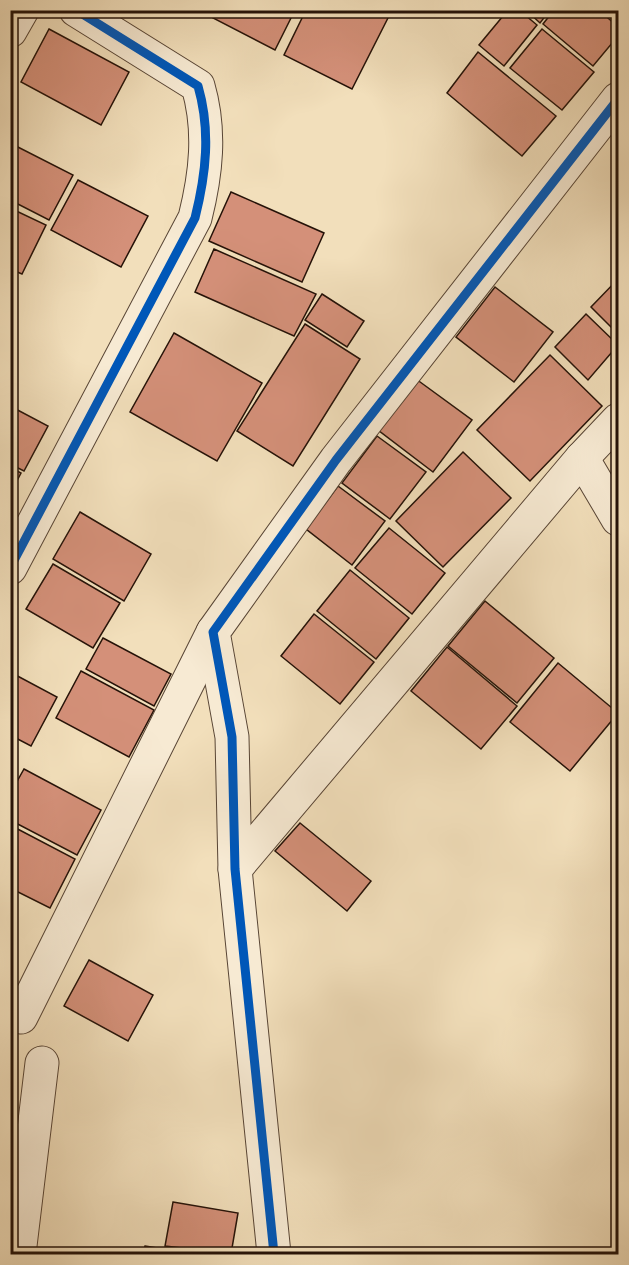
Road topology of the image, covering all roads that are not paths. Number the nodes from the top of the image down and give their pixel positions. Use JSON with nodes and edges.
{"nodes":[{"id":1,"x":22,"y":10,"type":"edge"},
{"id":2,"x":76,"y":10,"type":"edge"},
{"id":3,"x":10,"y":31,"type":"edge"},
{"id":4,"x":618,"y":99,"type":"edge"},
{"id":5,"x":618,"y":420,"type":"edge"},
{"id":6,"x":582,"y":458,"type":"junction"},
{"id":7,"x":618,"y":519,"type":"edge"},
{"id":8,"x":10,"y":568,"type":"edge"},
{"id":9,"x":213,"y":632,"type":"junction"},
{"id":10,"x":235,"y":869,"type":"junction"},
{"id":11,"x":21,"y":1017,"type":"dead end"},
{"id":12,"x":42,"y":1063,"type":"dead end"},
{"id":13,"x":19,"y":1254,"type":"edge"},
{"id":14,"x":274,"y":1254,"type":"edge"}],
"edges":[{"from":1,"to":3,"type":"street"},
{"from":2,"to":8,"type":"street"},
{"from":4,"to":9,"type":"street"},
{"from":5,"to":6,"type":"street"},
{"from":6,"to":7,"type":"street"},
{"from":6,"to":10,"type":"street"},
{"from":9,"to":10,"type":"street"},
{"from":9,"to":11,"type":"street"},
{"from":10,"to":14,"type":"street"},
{"from":12,"to":13,"type":"street"}]}
